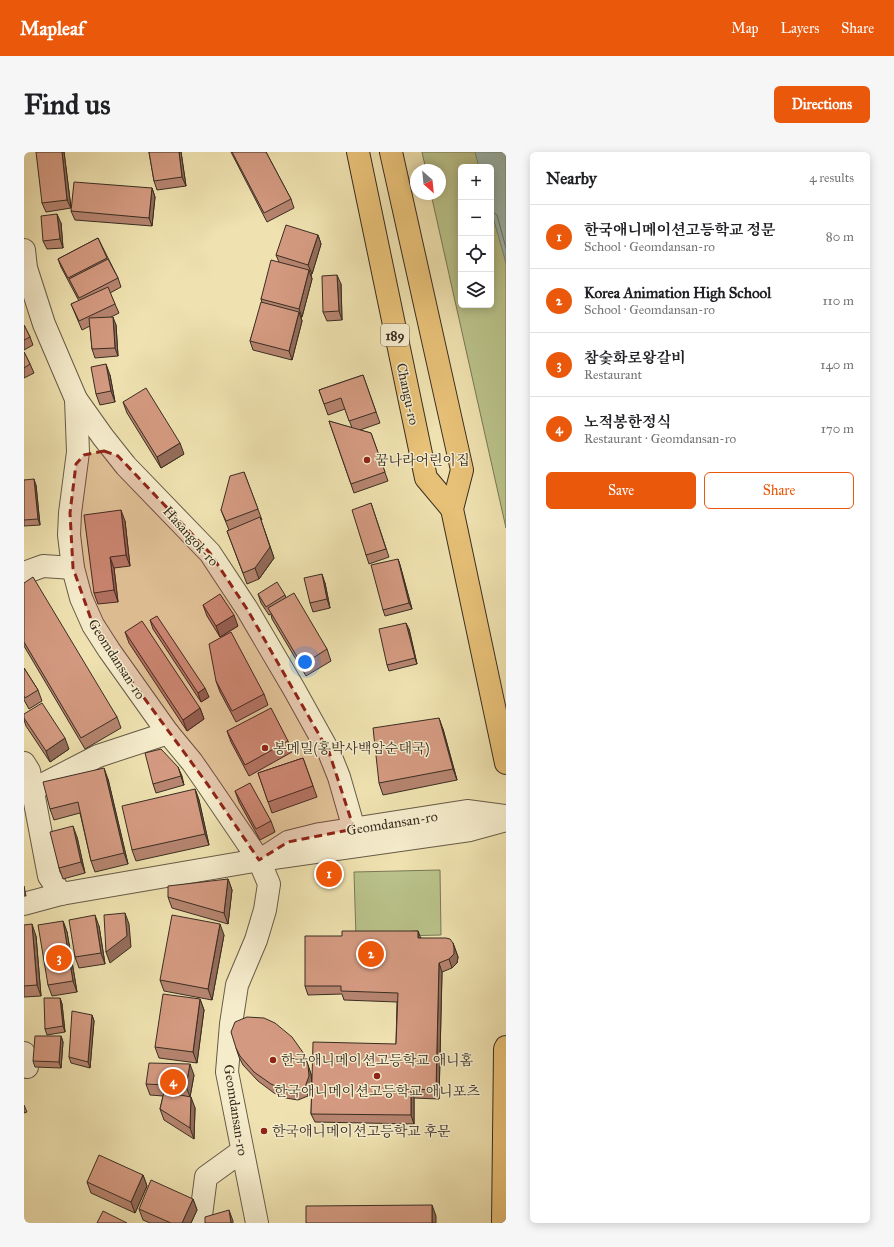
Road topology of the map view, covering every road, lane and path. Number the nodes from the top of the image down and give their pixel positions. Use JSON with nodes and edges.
{"nodes":[{"id":1,"x":391,"y":152,"type":"edge"},
{"id":2,"x":355,"y":154,"type":"edge"},
{"id":3,"x":24,"y":250,"type":"edge"},
{"id":4,"x":76,"y":399,"type":"junction"},
{"id":5,"x":118,"y":456,"type":"junction"},
{"id":6,"x":76,"y":464,"type":"junction"},
{"id":7,"x":452,"y":509,"type":"junction"},
{"id":8,"x":73,"y":568,"type":"junction"},
{"id":9,"x":24,"y":573,"type":"edge"},
{"id":10,"x":168,"y":734,"type":"junction"},
{"id":11,"x":24,"y":763,"type":"edge"},
{"id":12,"x":506,"y":763,"type":"edge"},
{"id":13,"x":32,"y":790,"type":"junction"},
{"id":14,"x":506,"y":816,"type":"edge"},
{"id":15,"x":506,"y":820,"type":"edge"},
{"id":16,"x":354,"y":829,"type":"junction"},
{"id":17,"x":259,"y":860,"type":"junction"},
{"id":18,"x":61,"y":894,"type":"junction"},
{"id":19,"x":24,"y":904,"type":"edge"},
{"id":20,"x":506,"y":1047,"type":"edge"},
{"id":21,"x":242,"y":1151,"type":"junction"},
{"id":22,"x":200,"y":1223,"type":"edge"},
{"id":23,"x":257,"y":1223,"type":"edge"},
{"id":24,"x":502,"y":1223,"type":"edge"}],
"edges":[{"from":1,"to":7,"type":"main road","name":"Changu-ro","number":"189"},
{"from":2,"to":7,"type":"main road","name":"Changu-ro","number":"189"},
{"from":3,"to":4,"type":"street","name":"Hasangok-ro"},
{"from":4,"to":5,"type":"street","name":"Hasangok-ro"},
{"from":4,"to":6,"type":"street","name":"Geomdansan-ro"},
{"from":5,"to":6,"type":"street"},
{"from":5,"to":16,"type":"street","name":"Hasangok-ro"},
{"from":6,"to":8,"type":"street","name":"Geomdansan-ro"},
{"from":7,"to":12,"type":"main road","name":"Changu-ro","number":"189"},
{"from":8,"to":9,"type":"street"},
{"from":8,"to":10,"type":"street","name":"Geomdansan-ro"},
{"from":10,"to":13,"type":"street"},
{"from":10,"to":17,"type":"street","name":"Geomdansan-ro"},
{"from":11,"to":13,"type":"street"},
{"from":13,"to":18,"type":"street"},
{"from":14,"to":16,"type":"street","name":"Geomdansan-ro"},
{"from":15,"to":17,"type":"street","name":"Geomdansan-ro"},
{"from":16,"to":17,"type":"street","name":"Geomdansan-ro"},
{"from":17,"to":18,"type":"street"},
{"from":17,"to":21,"type":"street","name":"Geomdansan-ro"},
{"from":18,"to":19,"type":"street"},
{"from":20,"to":24,"type":"main road"},
{"from":21,"to":22,"type":"street"},
{"from":21,"to":23,"type":"street","name":"Geomdansan-ro"}]}
